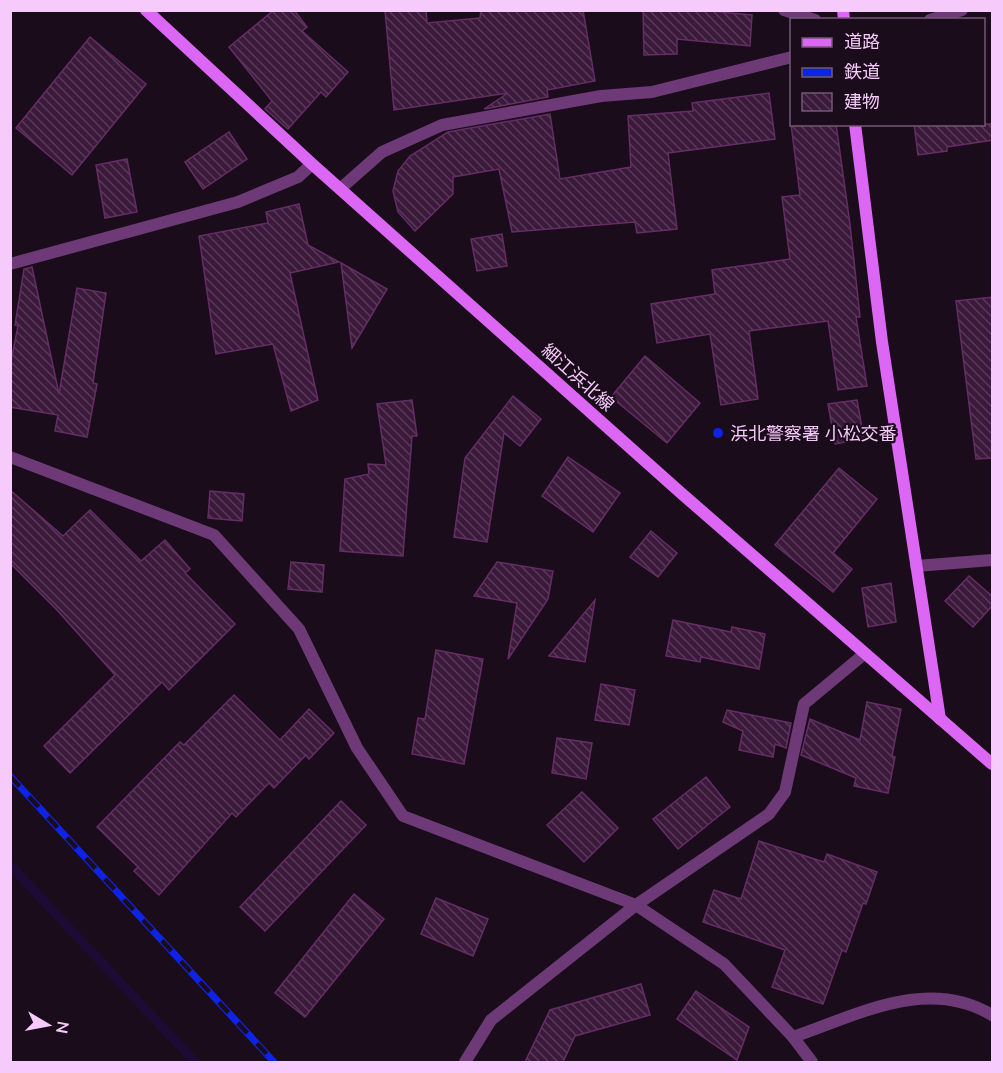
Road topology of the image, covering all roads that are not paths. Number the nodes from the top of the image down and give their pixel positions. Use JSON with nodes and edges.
{"nodes":[{"id":1,"x":146,"y":10,"type":"edge"},
{"id":2,"x":784,"y":10,"type":"edge"},
{"id":3,"x":962,"y":10,"type":"edge"},
{"id":4,"x":809,"y":18,"type":"edge"},
{"id":5,"x":936,"y":18,"type":"edge"},
{"id":6,"x":790,"y":58,"type":"edge"},
{"id":7,"x":855,"y":126,"type":"edge"},
{"id":8,"x":312,"y":164,"type":"junction"},
{"id":9,"x":340,"y":189,"type":"junction"},
{"id":10,"x":10,"y":264,"type":"edge"},
{"id":11,"x":10,"y":457,"type":"edge"},
{"id":12,"x":993,"y":560,"type":"edge"},
{"id":13,"x":916,"y":566,"type":"junction"},
{"id":14,"x":863,"y":655,"type":"junction"},
{"id":15,"x":940,"y":718,"type":"junction"},
{"id":16,"x":993,"y":764,"type":"edge"},
{"id":17,"x":636,"y":905,"type":"junction"},
{"id":18,"x":993,"y":1015,"type":"edge"},
{"id":19,"x":793,"y":1037,"type":"junction"},
{"id":20,"x":465,"y":1062,"type":"edge"},
{"id":21,"x":812,"y":1062,"type":"edge"}],
"edges":[{"from":1,"to":8,"type":"main road","name":"細江浜北線"},
{"from":2,"to":4,"type":"street"},
{"from":3,"to":5,"type":"street"},
{"from":6,"to":9,"type":"street"},
{"from":7,"to":13,"type":"main road"},
{"from":8,"to":9,"type":"main road","name":"細江浜北線"},
{"from":8,"to":10,"type":"street"},
{"from":9,"to":14,"type":"main road","name":"細江浜北線"},
{"from":11,"to":17,"type":"street"},
{"from":12,"to":13,"type":"street"},
{"from":13,"to":15,"type":"main road"},
{"from":14,"to":15,"type":"main road","name":"細江浜北線"},
{"from":14,"to":17,"type":"street"},
{"from":15,"to":16,"type":"main road","name":"細江浜北線"},
{"from":17,"to":19,"type":"street"},
{"from":17,"to":20,"type":"street"},
{"from":18,"to":19,"type":"street"},
{"from":19,"to":21,"type":"street"}]}
